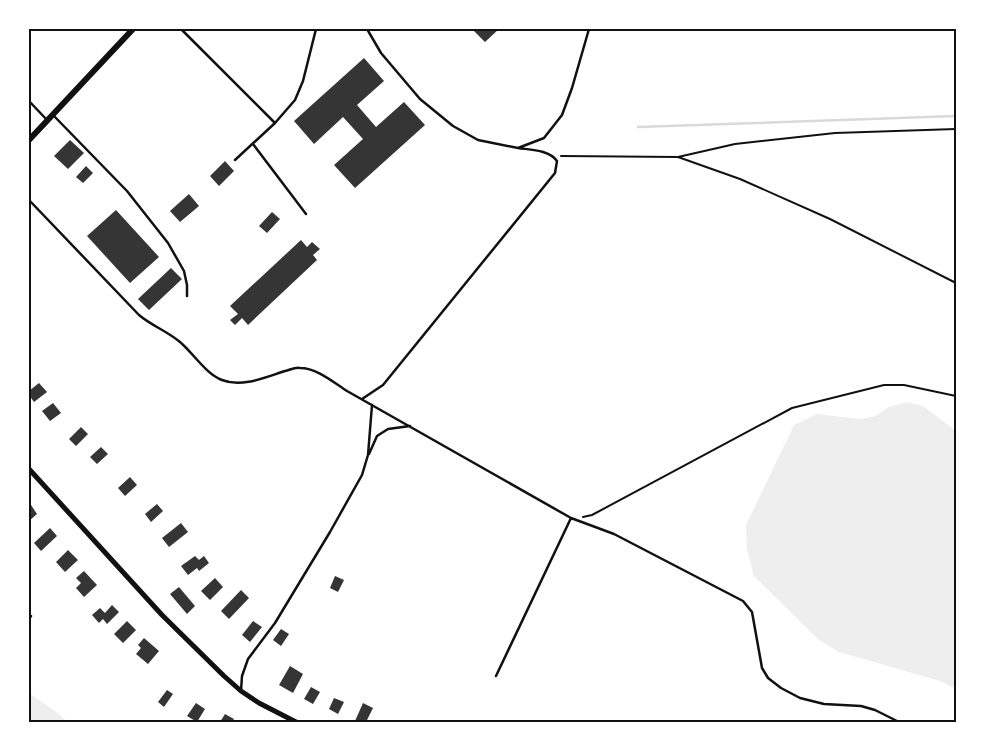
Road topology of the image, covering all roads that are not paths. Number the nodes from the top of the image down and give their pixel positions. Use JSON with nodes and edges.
{"nodes":[{"id":1,"x":133,"y":29,"type":"edge"},
{"id":2,"x":181,"y":29,"type":"edge"},
{"id":3,"x":316,"y":29,"type":"edge"},
{"id":4,"x":367,"y":29,"type":"edge"},
{"id":5,"x":588,"y":29,"type":"edge"},
{"id":6,"x":29,"y":101,"type":"edge"},
{"id":7,"x":53,"y":114,"type":"junction"},
{"id":8,"x":47,"y":121,"type":"junction"},
{"id":9,"x":275,"y":123,"type":"junction"},
{"id":10,"x":29,"y":140,"type":"edge"},
{"id":11,"x":252,"y":144,"type":"junction"},
{"id":12,"x":518,"y":148,"type":"junction"},
{"id":13,"x":235,"y":160,"type":"dead end"},
{"id":14,"x":29,"y":200,"type":"edge"},
{"id":15,"x":306,"y":214,"type":"dead end"},
{"id":16,"x":187,"y":296,"type":"dead end"},
{"id":17,"x":362,"y":399,"type":"junction"},
{"id":18,"x":372,"y":405,"type":"junction"},
{"id":19,"x":410,"y":426,"type":"junction"},
{"id":20,"x":368,"y":456,"type":"junction"},
{"id":21,"x":29,"y":469,"type":"edge"},
{"id":22,"x":571,"y":518,"type":"junction"},
{"id":23,"x":496,"y":676,"type":"dead end"},
{"id":24,"x":241,"y":690,"type":"junction"},
{"id":25,"x":296,"y":722,"type":"edge"},
{"id":26,"x":899,"y":722,"type":"edge"}],
"edges":[{"from":1,"to":7,"type":"street"},
{"from":2,"to":9,"type":"lane"},
{"from":3,"to":9,"type":"lane"},
{"from":4,"to":12,"type":"lane"},
{"from":5,"to":12,"type":"lane"},
{"from":6,"to":8,"type":"lane"},
{"from":7,"to":8,"type":"street"},
{"from":7,"to":16,"type":"lane"},
{"from":8,"to":10,"type":"street"},
{"from":9,"to":11,"type":"lane"},
{"from":11,"to":13,"type":"lane"},
{"from":11,"to":15,"type":"lane"},
{"from":12,"to":17,"type":"lane"},
{"from":14,"to":17,"type":"lane"},
{"from":17,"to":18,"type":"lane"},
{"from":18,"to":19,"type":"lane"},
{"from":18,"to":20,"type":"lane"},
{"from":19,"to":20,"type":"lane"},
{"from":19,"to":22,"type":"lane"},
{"from":20,"to":24,"type":"lane"},
{"from":21,"to":24,"type":"street"},
{"from":22,"to":23,"type":"lane"},
{"from":22,"to":26,"type":"lane"},
{"from":24,"to":25,"type":"street"}]}
